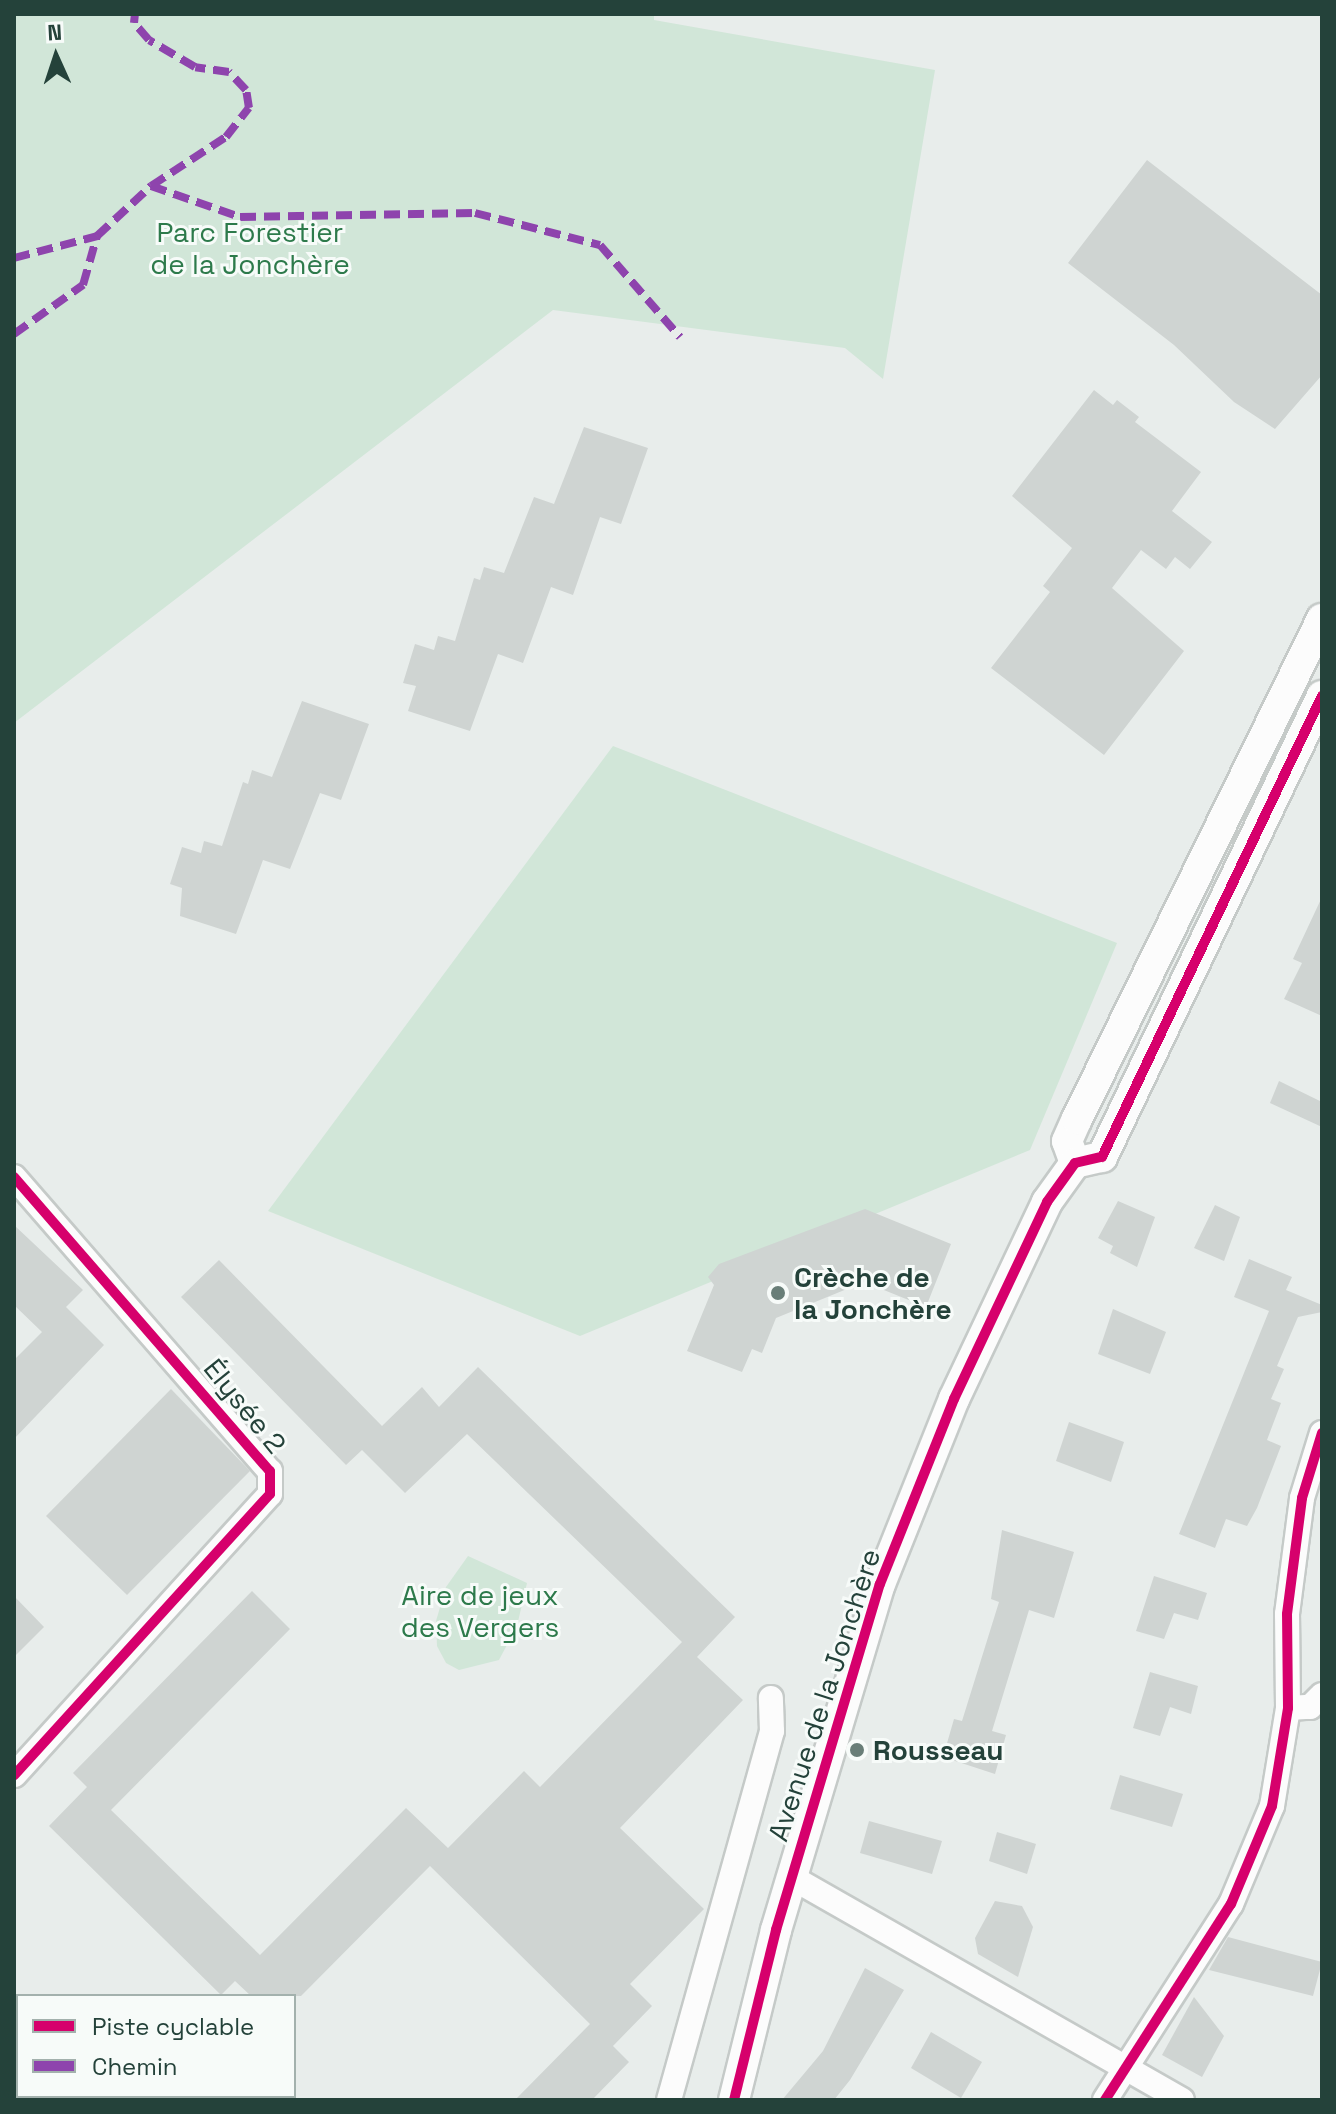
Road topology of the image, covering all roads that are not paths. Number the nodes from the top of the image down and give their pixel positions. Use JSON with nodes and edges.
{"nodes":[{"id":1,"x":1322,"y":619,"type":"edge"},
{"id":2,"x":1322,"y":696,"type":"edge"},
{"id":3,"x":1075,"y":1163,"type":"junction"},
{"id":4,"x":14,"y":1177,"type":"edge"},
{"id":5,"x":1322,"y":1433,"type":"edge"},
{"id":6,"x":1322,"y":1695,"type":"edge"},
{"id":7,"x":771,"y":1698,"type":"dead end"},
{"id":8,"x":1288,"y":1708,"type":"junction"},
{"id":9,"x":14,"y":1775,"type":"edge"},
{"id":10,"x":791,"y":1877,"type":"junction"},
{"id":11,"x":1126,"y":2066,"type":"junction"},
{"id":12,"x":669,"y":2100,"type":"edge"},
{"id":13,"x":734,"y":2100,"type":"edge"},
{"id":14,"x":1105,"y":2100,"type":"edge"},
{"id":15,"x":1182,"y":2100,"type":"edge"}],
"edges":[{"from":1,"to":3,"type":"street"},
{"from":2,"to":3,"type":"street","name":"Avenue de la Jonchère"},
{"from":3,"to":10,"type":"street","name":"Avenue de la Jonchère"},
{"from":4,"to":9,"type":"street","name":"Élysée 2"},
{"from":5,"to":8,"type":"street"},
{"from":6,"to":8,"type":"street"},
{"from":7,"to":12,"type":"street"},
{"from":8,"to":11,"type":"street"},
{"from":10,"to":11,"type":"street"},
{"from":10,"to":13,"type":"street","name":"Avenue de la Jonchère"},
{"from":11,"to":14,"type":"street"},
{"from":11,"to":15,"type":"street"}]}
